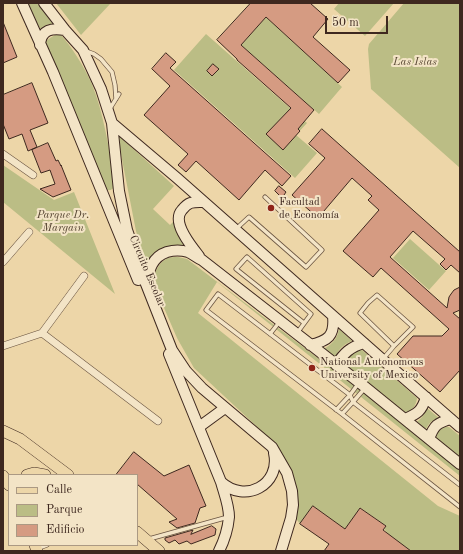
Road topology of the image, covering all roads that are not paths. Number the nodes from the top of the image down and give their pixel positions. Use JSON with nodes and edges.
{"nodes":[{"id":1,"x":22,"y":3,"type":"edge"},
{"id":2,"x":44,"y":3,"type":"edge"},
{"id":3,"x":65,"y":30,"type":"junction"},
{"id":4,"x":40,"y":45,"type":"junction"},
{"id":5,"x":83,"y":50,"type":"junction"},
{"id":6,"x":119,"y":94,"type":"dead end"},
{"id":7,"x":116,"y":99,"type":"junction"},
{"id":8,"x":108,"y":112,"type":"junction"},
{"id":9,"x":112,"y":123,"type":"junction"},
{"id":10,"x":3,"y":154,"type":"edge"},
{"id":11,"x":33,"y":175,"type":"dead end"},
{"id":12,"x":119,"y":191,"type":"junction"},
{"id":13,"x":103,"y":196,"type":"junction"},
{"id":14,"x":265,"y":197,"type":"dead end"},
{"id":15,"x":204,"y":202,"type":"junction"},
{"id":16,"x":235,"y":230,"type":"junction"},
{"id":17,"x":29,"y":232,"type":"dead end"},
{"id":18,"x":202,"y":260,"type":"junction"},
{"id":19,"x":3,"y":262,"type":"edge"},
{"id":20,"x":84,"y":276,"type":"dead end"},
{"id":21,"x":146,"y":284,"type":"junction"},
{"id":22,"x":333,"y":316,"type":"junction"},
{"id":23,"x":304,"y":323,"type":"junction"},
{"id":24,"x":277,"y":325,"type":"dead end"},
{"id":25,"x":42,"y":333,"type":"junction"},
{"id":26,"x":270,"y":334,"type":"junction"},
{"id":27,"x":295,"y":336,"type":"junction"},
{"id":28,"x":364,"y":342,"type":"junction"},
{"id":29,"x":310,"y":345,"type":"junction"},
{"id":30,"x":3,"y":346,"type":"edge"},
{"id":31,"x":394,"y":346,"type":"junction"},
{"id":32,"x":383,"y":360,"type":"junction"},
{"id":33,"x":336,"y":365,"type":"junction"},
{"id":34,"x":362,"y":385,"type":"junction"},
{"id":35,"x":350,"y":396,"type":"junction"},
{"id":36,"x":426,"y":397,"type":"junction"},
{"id":37,"x":353,"y":402,"type":"junction"},
{"id":38,"x":226,"y":408,"type":"junction"},
{"id":39,"x":336,"y":410,"type":"junction"},
{"id":40,"x":342,"y":414,"type":"junction"},
{"id":41,"x":405,"y":419,"type":"junction"},
{"id":42,"x":451,"y":419,"type":"junction"},
{"id":43,"x":158,"y":421,"type":"dead end"},
{"id":44,"x":199,"y":427,"type":"junction"},
{"id":45,"x":460,"y":427,"type":"edge"},
{"id":46,"x":3,"y":431,"type":"edge"},
{"id":47,"x":429,"y":439,"type":"junction"},
{"id":48,"x":272,"y":447,"type":"junction"},
{"id":49,"x":460,"y":464,"type":"edge"},
{"id":50,"x":30,"y":474,"type":"edge"},
{"id":51,"x":41,"y":474,"type":"edge"},
{"id":52,"x":67,"y":474,"type":"edge"},
{"id":53,"x":221,"y":482,"type":"junction"},
{"id":54,"x":459,"y":483,"type":"edge"},
{"id":55,"x":460,"y":507,"type":"edge"},
{"id":56,"x":229,"y":516,"type":"junction"},
{"id":57,"x":138,"y":533,"type":"edge"},
{"id":58,"x":146,"y":540,"type":"junction"},
{"id":59,"x":158,"y":551,"type":"edge"},
{"id":60,"x":219,"y":551,"type":"edge"},
{"id":61,"x":281,"y":551,"type":"edge"}],
"edges":[{"from":1,"to":4,"type":"street","name":"Circuito Escolar"},
{"from":2,"to":3,"type":"street","name":"Circuito Escolar"},
{"from":3,"to":4,"type":"street"},
{"from":3,"to":5,"type":"street","name":"Circuito Escolar"},
{"from":4,"to":13,"type":"street","name":"Circuito Escolar"},
{"from":5,"to":7,"type":"lane"},
{"from":5,"to":8,"type":"street","name":"Circuito Escolar"},
{"from":6,"to":7,"type":"lane"},
{"from":7,"to":8,"type":"lane"},
{"from":8,"to":9,"type":"street","name":"Circuito Escolar"},
{"from":9,"to":12,"type":"street","name":"Circuito Escolar"},
{"from":9,"to":15,"type":"street","name":"Circuito Escolar"},
{"from":10,"to":11,"type":"street"},
{"from":12,"to":13,"type":"street"},
{"from":12,"to":21,"type":"street","name":"Circuito Escolar"},
{"from":13,"to":44,"type":"street","name":"Circuito Escolar"},
{"from":14,"to":16,"type":"lane"},
{"from":15,"to":16,"type":"street","name":"Circuito Escolar"},
{"from":15,"to":18,"type":"street"},
{"from":16,"to":22,"type":"street","name":"Circuito Escolar"},
{"from":17,"to":19,"type":"street"},
{"from":18,"to":21,"type":"street","name":"Circuito Escolar"},
{"from":18,"to":27,"type":"street","name":"Circuito Escolar"},
{"from":20,"to":25,"type":"street"},
{"from":21,"to":38,"type":"street","name":"Circuito Escolar"},
{"from":22,"to":28,"type":"street","name":"Circuito Escolar"},
{"from":22,"to":29,"type":"street"},
{"from":23,"to":23,"type":"lane"},
{"from":23,"to":27,"type":"lane"},
{"from":24,"to":26,"type":"lane"},
{"from":25,"to":30,"type":"street"},
{"from":25,"to":43,"type":"street"},
{"from":26,"to":35,"type":"lane"},
{"from":26,"to":39,"type":"lane"},
{"from":27,"to":29,"type":"street","name":"Circuito Escolar"},
{"from":28,"to":32,"type":"street","name":"Circuito Escolar"},
{"from":28,"to":33,"type":"street"},
{"from":29,"to":33,"type":"street","name":"Circuito Escolar"},
{"from":31,"to":31,"type":"lane"},
{"from":31,"to":32,"type":"lane"},
{"from":32,"to":36,"type":"street","name":"Circuito Escolar"},
{"from":33,"to":34,"type":"street","name":"Circuito Escolar"},
{"from":34,"to":35,"type":"lane"},
{"from":34,"to":37,"type":"lane"},
{"from":34,"to":41,"type":"street","name":"Circuito Escolar"},
{"from":35,"to":37,"type":"lane"},
{"from":35,"to":39,"type":"lane"},
{"from":36,"to":41,"type":"street"},
{"from":36,"to":42,"type":"street","name":"Circuito Escolar"},
{"from":37,"to":40,"type":"lane"},
{"from":37,"to":54,"type":"lane"},
{"from":38,"to":44,"type":"street"},
{"from":38,"to":48,"type":"street","name":"Circuito Escolar"},
{"from":39,"to":40,"type":"lane"},
{"from":40,"to":55,"type":"lane"},
{"from":41,"to":47,"type":"street","name":"Circuito Escolar"},
{"from":42,"to":45,"type":"street","name":"Circuito Escolar"},
{"from":42,"to":47,"type":"street"},
{"from":44,"to":53,"type":"street","name":"Circuito Escolar"},
{"from":46,"to":52,"type":"main road"},
{"from":47,"to":49,"type":"street","name":"Circuito Escolar"},
{"from":48,"to":53,"type":"street"},
{"from":48,"to":61,"type":"street","name":"Circuito Escolar"},
{"from":50,"to":51,"type":"main road"},
{"from":53,"to":56,"type":"street","name":"Circuito Escolar"},
{"from":56,"to":58,"type":"lane"},
{"from":56,"to":60,"type":"street","name":"Circuito Escolar"},
{"from":57,"to":58,"type":"main road"},
{"from":58,"to":59,"type":"main road"}]}
